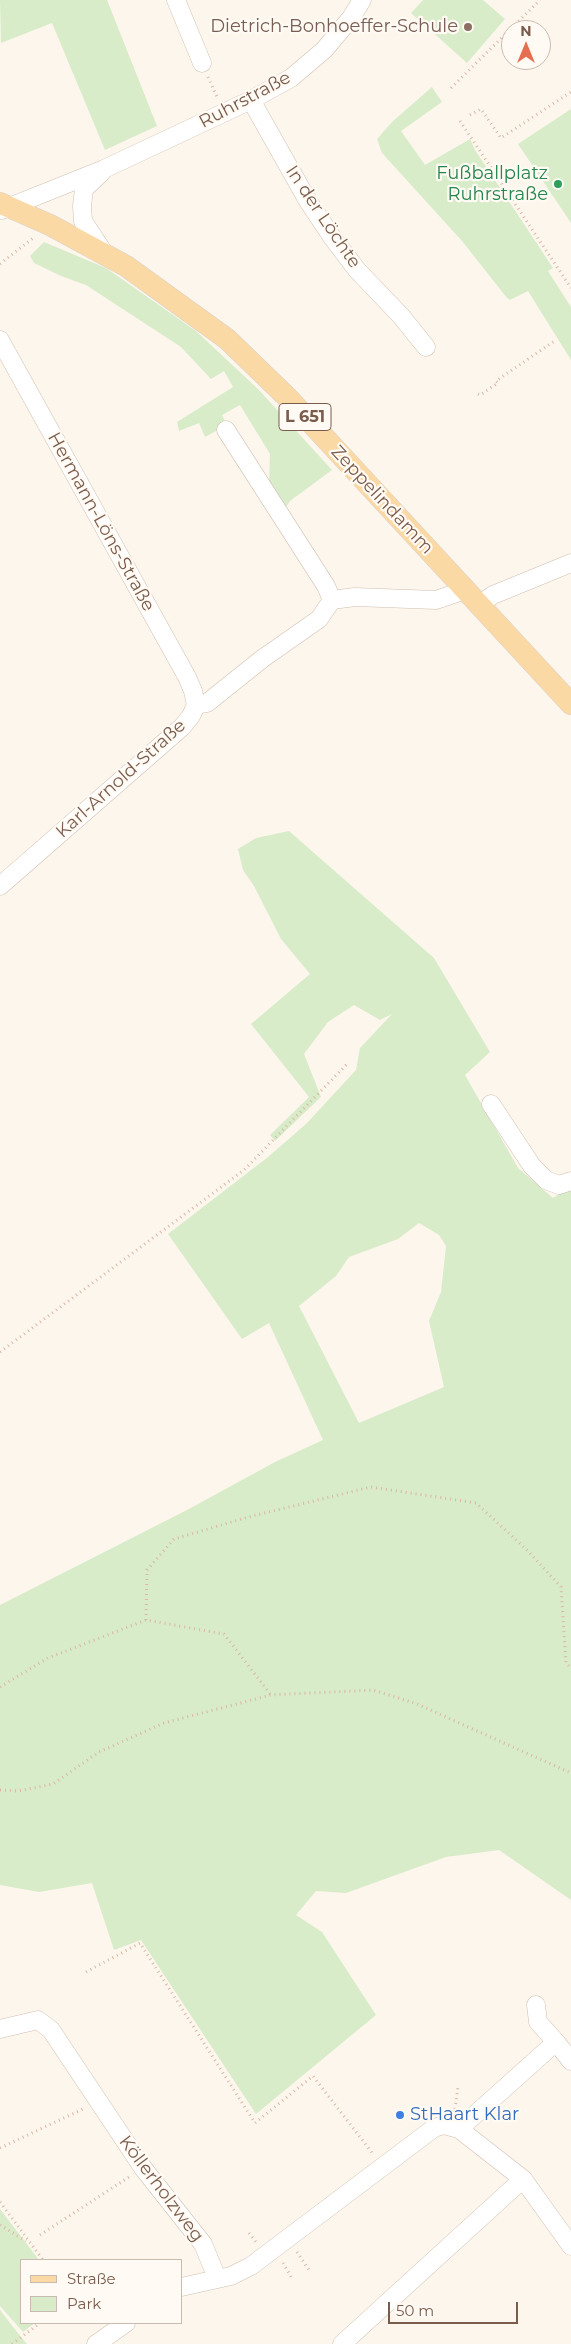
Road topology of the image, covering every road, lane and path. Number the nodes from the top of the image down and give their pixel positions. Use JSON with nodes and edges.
{"nodes":[{"id":1,"x":176,"y":0,"type":"edge"},
{"id":2,"x":362,"y":0,"type":"edge"},
{"id":3,"x":540,"y":0,"type":"edge"},
{"id":4,"x":202,"y":63,"type":"joint"},
{"id":5,"x":451,"y":88,"type":"dead end"},
{"id":6,"x":571,"y":92,"type":"edge"},
{"id":7,"x":252,"y":100,"type":"junction"},
{"id":8,"x":224,"y":113,"type":"junction"},
{"id":9,"x":470,"y":115,"type":"dead end"},
{"id":10,"x":460,"y":120,"type":"dead end"},
{"id":11,"x":104,"y":169,"type":"junction"},
{"id":12,"x":3,"y":207,"type":"edge"},
{"id":13,"x":106,"y":256,"type":"junction"},
{"id":14,"x":571,"y":288,"type":"edge"},
{"id":15,"x":0,"y":340,"type":"edge"},
{"id":16,"x":556,"y":340,"type":"dead end"},
{"id":17,"x":426,"y":347,"type":"dead end"},
{"id":18,"x":478,"y":394,"type":"dead end"},
{"id":19,"x":226,"y":430,"type":"dead end"},
{"id":20,"x":571,"y":563,"type":"edge"},
{"id":21,"x":472,"y":597,"type":"junction"},
{"id":22,"x":332,"y":600,"type":"junction"},
{"id":23,"x":571,"y":704,"type":"edge"},
{"id":24,"x":196,"y":705,"type":"junction"},
{"id":25,"x":0,"y":886,"type":"edge"},
{"id":26,"x":349,"y":1062,"type":"dead end"},
{"id":27,"x":491,"y":1104,"type":"dead end"},
{"id":28,"x":571,"y":1181,"type":"edge"},
{"id":29,"x":0,"y":1352,"type":"edge"},
{"id":30,"x":146,"y":1620,"type":"junction"},
{"id":31,"x":571,"y":1668,"type":"edge"},
{"id":32,"x":0,"y":1687,"type":"edge"},
{"id":33,"x":271,"y":1695,"type":"junction"},
{"id":34,"x":571,"y":1772,"type":"edge"},
{"id":35,"x":0,"y":1790,"type":"edge"},
{"id":36,"x":86,"y":1972,"type":"dead end"},
{"id":37,"x":536,"y":2005,"type":"dead end"},
{"id":38,"x":0,"y":2029,"type":"edge"},
{"id":39,"x":556,"y":2042,"type":"junction"},
{"id":40,"x":571,"y":2061,"type":"edge"},
{"id":41,"x":458,"y":2087,"type":"dead end"},
{"id":42,"x":98,"y":2102,"type":"junction"},
{"id":43,"x":456,"y":2127,"type":"junction"},
{"id":44,"x":0,"y":2148,"type":"edge"},
{"id":45,"x":384,"y":2167,"type":"junction"},
{"id":46,"x":143,"y":2168,"type":"junction"},
{"id":47,"x":523,"y":2180,"type":"junction"},
{"id":48,"x":0,"y":2202,"type":"edge"},
{"id":49,"x":0,"y":2225,"type":"edge"},
{"id":50,"x":40,"y":2235,"type":"dead end"},
{"id":51,"x":288,"y":2239,"type":"junction"},
{"id":52,"x":28,"y":2243,"type":"junction"},
{"id":53,"x":571,"y":2246,"type":"edge"},
{"id":54,"x":42,"y":2259,"type":"edge"},
{"id":55,"x":309,"y":2270,"type":"dead end"},
{"id":56,"x":217,"y":2278,"type":"junction"},
{"id":57,"x":182,"y":2287,"type":"edge"},
{"id":58,"x":39,"y":2324,"type":"edge"},
{"id":59,"x":125,"y":2324,"type":"edge"},
{"id":60,"x":12,"y":2344,"type":"edge"},
{"id":61,"x":96,"y":2344,"type":"edge"},
{"id":62,"x":342,"y":2344,"type":"edge"}],
"edges":[{"from":1,"to":4,"type":"street"},
{"from":2,"to":7,"type":"street","name":"Ruhrstraße"},
{"from":3,"to":5,"type":"path"},
{"from":4,"to":8,"type":"path"},
{"from":6,"to":9,"type":"path"},
{"from":7,"to":8,"type":"street","name":"Ruhrstraße"},
{"from":7,"to":17,"type":"street","name":"In der Löchte"},
{"from":8,"to":11,"type":"street","name":"Ruhrstraße"},
{"from":10,"to":14,"type":"path"},
{"from":11,"to":12,"type":"street","name":"Ruhrstraße"},
{"from":11,"to":13,"type":"street","name":"Ruhrstraße"},
{"from":12,"to":13,"type":"main road","name":"Zeppelindamm","number":"L 651"},
{"from":13,"to":21,"type":"main road","name":"Zeppelindamm","number":"L 651"},
{"from":15,"to":24,"type":"street","name":"Hermann-Löns-Straße"},
{"from":16,"to":18,"type":"path"},
{"from":19,"to":22,"type":"street"},
{"from":20,"to":21,"type":"street"},
{"from":21,"to":22,"type":"street"},
{"from":21,"to":23,"type":"main road","name":"Zeppelindamm","number":"L 651"},
{"from":22,"to":24,"type":"street","name":"Karl-Arnold-Straße"},
{"from":24,"to":25,"type":"street","name":"Karl-Arnold-Straße"},
{"from":26,"to":29,"type":"path"},
{"from":27,"to":28,"type":"street"},
{"from":30,"to":31,"type":"path"},
{"from":30,"to":32,"type":"path"},
{"from":30,"to":33,"type":"path"},
{"from":33,"to":34,"type":"path"},
{"from":33,"to":35,"type":"path"},
{"from":36,"to":45,"type":"path"},
{"from":37,"to":39,"type":"street"},
{"from":38,"to":42,"type":"street","name":"Köllerholzweg"},
{"from":39,"to":40,"type":"street"},
{"from":39,"to":43,"type":"street"},
{"from":41,"to":43,"type":"path"},
{"from":42,"to":44,"type":"path"},
{"from":42,"to":46,"type":"street","name":"Köllerholzweg"},
{"from":43,"to":45,"type":"street"},
{"from":43,"to":47,"type":"street"},
{"from":45,"to":51,"type":"street"},
{"from":46,"to":50,"type":"path"},
{"from":46,"to":56,"type":"street","name":"Köllerholzweg"},
{"from":47,"to":53,"type":"street"},
{"from":47,"to":62,"type":"street"},
{"from":48,"to":52,"type":"path"},
{"from":49,"to":52,"type":"path"},
{"from":51,"to":55,"type":"path"},
{"from":51,"to":56,"type":"street"},
{"from":52,"to":54,"type":"path"},
{"from":56,"to":57,"type":"street"},
{"from":58,"to":60,"type":"path"},
{"from":59,"to":61,"type":"street"}]}
